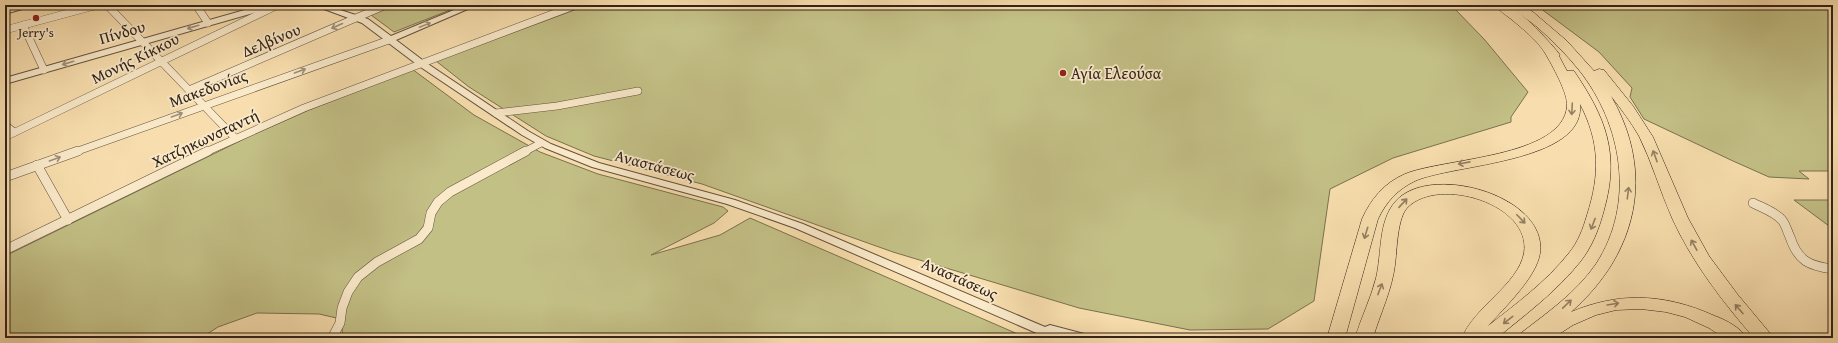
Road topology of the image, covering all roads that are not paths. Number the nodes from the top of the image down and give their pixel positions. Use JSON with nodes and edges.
{"nodes":[{"id":1,"x":32,"y":5,"type":"edge"},
{"id":2,"x":98,"y":5,"type":"edge"},
{"id":3,"x":107,"y":5,"type":"edge"},
{"id":4,"x":196,"y":5,"type":"edge"},
{"id":5,"x":271,"y":5,"type":"edge"},
{"id":6,"x":278,"y":5,"type":"edge"},
{"id":7,"x":317,"y":5,"type":"edge"},
{"id":8,"x":386,"y":5,"type":"edge"},
{"id":9,"x":474,"y":5,"type":"edge"},
{"id":10,"x":1501,"y":5,"type":"edge"},
{"id":11,"x":1517,"y":5,"type":"edge"},
{"id":12,"x":15,"y":7,"type":"edge"},
{"id":13,"x":571,"y":7,"type":"dead end"},
{"id":14,"x":5,"y":12,"type":"edge"},
{"id":15,"x":357,"y":18,"type":"junction"},
{"id":16,"x":208,"y":23,"type":"junction"},
{"id":17,"x":23,"y":25,"type":"junction"},
{"id":18,"x":1544,"y":26,"type":"junction"},
{"id":19,"x":5,"y":30,"type":"edge"},
{"id":20,"x":389,"y":40,"type":"junction"},
{"id":21,"x":142,"y":42,"type":"junction"},
{"id":22,"x":1549,"y":48,"type":"junction"},
{"id":23,"x":162,"y":61,"type":"junction"},
{"id":24,"x":422,"y":64,"type":"junction"},
{"id":25,"x":44,"y":70,"type":"junction"},
{"id":26,"x":5,"y":81,"type":"edge"},
{"id":27,"x":189,"y":90,"type":"junction"},
{"id":28,"x":638,"y":91,"type":"dead end"},
{"id":29,"x":203,"y":106,"type":"junction"},
{"id":30,"x":496,"y":113,"type":"junction"},
{"id":31,"x":5,"y":125,"type":"edge"},
{"id":32,"x":14,"y":132,"type":"junction"},
{"id":33,"x":5,"y":137,"type":"edge"},
{"id":34,"x":235,"y":138,"type":"junction"},
{"id":35,"x":541,"y":143,"type":"junction"},
{"id":36,"x":38,"y":165,"type":"junction"},
{"id":37,"x":5,"y":176,"type":"edge"},
{"id":38,"x":1753,"y":203,"type":"dead end"},
{"id":39,"x":68,"y":220,"type":"junction"},
{"id":40,"x":5,"y":250,"type":"edge"},
{"id":41,"x":1833,"y":269,"type":"edge"},
{"id":42,"x":1006,"y":316,"type":"junction"},
{"id":43,"x":332,"y":338,"type":"edge"},
{"id":44,"x":1059,"y":338,"type":"edge"},
{"id":45,"x":1084,"y":338,"type":"edge"},
{"id":46,"x":1336,"y":338,"type":"edge"},
{"id":47,"x":1364,"y":338,"type":"edge"},
{"id":48,"x":1471,"y":338,"type":"edge"},
{"id":49,"x":1485,"y":338,"type":"edge"},
{"id":50,"x":1527,"y":338,"type":"edge"},
{"id":51,"x":1540,"y":338,"type":"edge"},
{"id":52,"x":1738,"y":338,"type":"edge"},
{"id":53,"x":1765,"y":338,"type":"edge"}],
"edges":[{"from":1,"to":12,"type":"street"},
{"from":2,"to":17,"type":"street"},
{"from":3,"to":21,"type":"street"},
{"from":4,"to":16,"type":"street"},
{"from":5,"to":16,"type":"street","name":"Πίνδου"},
{"from":6,"to":23,"type":"street","name":"Μονής Κίκκου"},
{"from":7,"to":15,"type":"street","name":"Αναστάσεως"},
{"from":8,"to":15,"type":"street","name":"Δελβίνου"},
{"from":20,"to":9,"type":"street","one_way":true},
{"from":10,"to":22,"type":"highway"},
{"from":11,"to":18,"type":"highway"},
{"from":12,"to":14,"type":"street"},
{"from":13,"to":24,"type":"street","name":"Χατζηκωνσταντή"},
{"from":15,"to":20,"type":"street","name":"Αναστάσεως"},
{"from":15,"to":27,"type":"street","name":"Δελβίνου","one_way":true},
{"from":16,"to":21,"type":"street","name":"Πίνδου","one_way":true},
{"from":17,"to":19,"type":"street"},
{"from":17,"to":25,"type":"street"},
{"from":50,"to":18,"type":"highway","one_way":true},
{"from":53,"to":18,"type":"highway","one_way":true},
{"from":20,"to":24,"type":"street","name":"Αναστάσεως"},
{"from":29,"to":20,"type":"street","name":"Μακεδονίας","one_way":true},
{"from":21,"to":23,"type":"street"},
{"from":21,"to":25,"type":"street","name":"Πίνδου","one_way":true},
{"from":22,"to":46,"type":"highway","one_way":true},
{"from":22,"to":49,"type":"highway","one_way":true},
{"from":23,"to":27,"type":"street"},
{"from":23,"to":32,"type":"street","name":"Μονής Κίκκου"},
{"from":24,"to":30,"type":"street","name":"Αναστάσεως"},
{"from":24,"to":34,"type":"street","name":"Χατζηκωνσταντή"},
{"from":25,"to":26,"type":"street","name":"Πίνδου"},
{"from":27,"to":29,"type":"street"},
{"from":28,"to":30,"type":"street"},
{"from":29,"to":34,"type":"street"},
{"from":36,"to":29,"type":"street","name":"Μακεδονίας","one_way":true},
{"from":30,"to":35,"type":"street","name":"Αναστάσεως"},
{"from":31,"to":32,"type":"street"},
{"from":32,"to":33,"type":"street","name":"Μονής Κίκκου"},
{"from":34,"to":39,"type":"street","name":"Χατζηκωνσταντή"},
{"from":35,"to":42,"type":"street","name":"Αναστάσεως"},
{"from":35,"to":43,"type":"street"},
{"from":36,"to":37,"type":"street","name":"Μακεδονίας"},
{"from":36,"to":39,"type":"street"},
{"from":38,"to":41,"type":"street"},
{"from":39,"to":40,"type":"street","name":"Χατζηκωνσταντή"},
{"from":42,"to":44,"type":"street"},
{"from":42,"to":45,"type":"street"},
{"from":47,"to":48,"type":"highway","one_way":true},
{"from":51,"to":52,"type":"highway","one_way":true}]}
